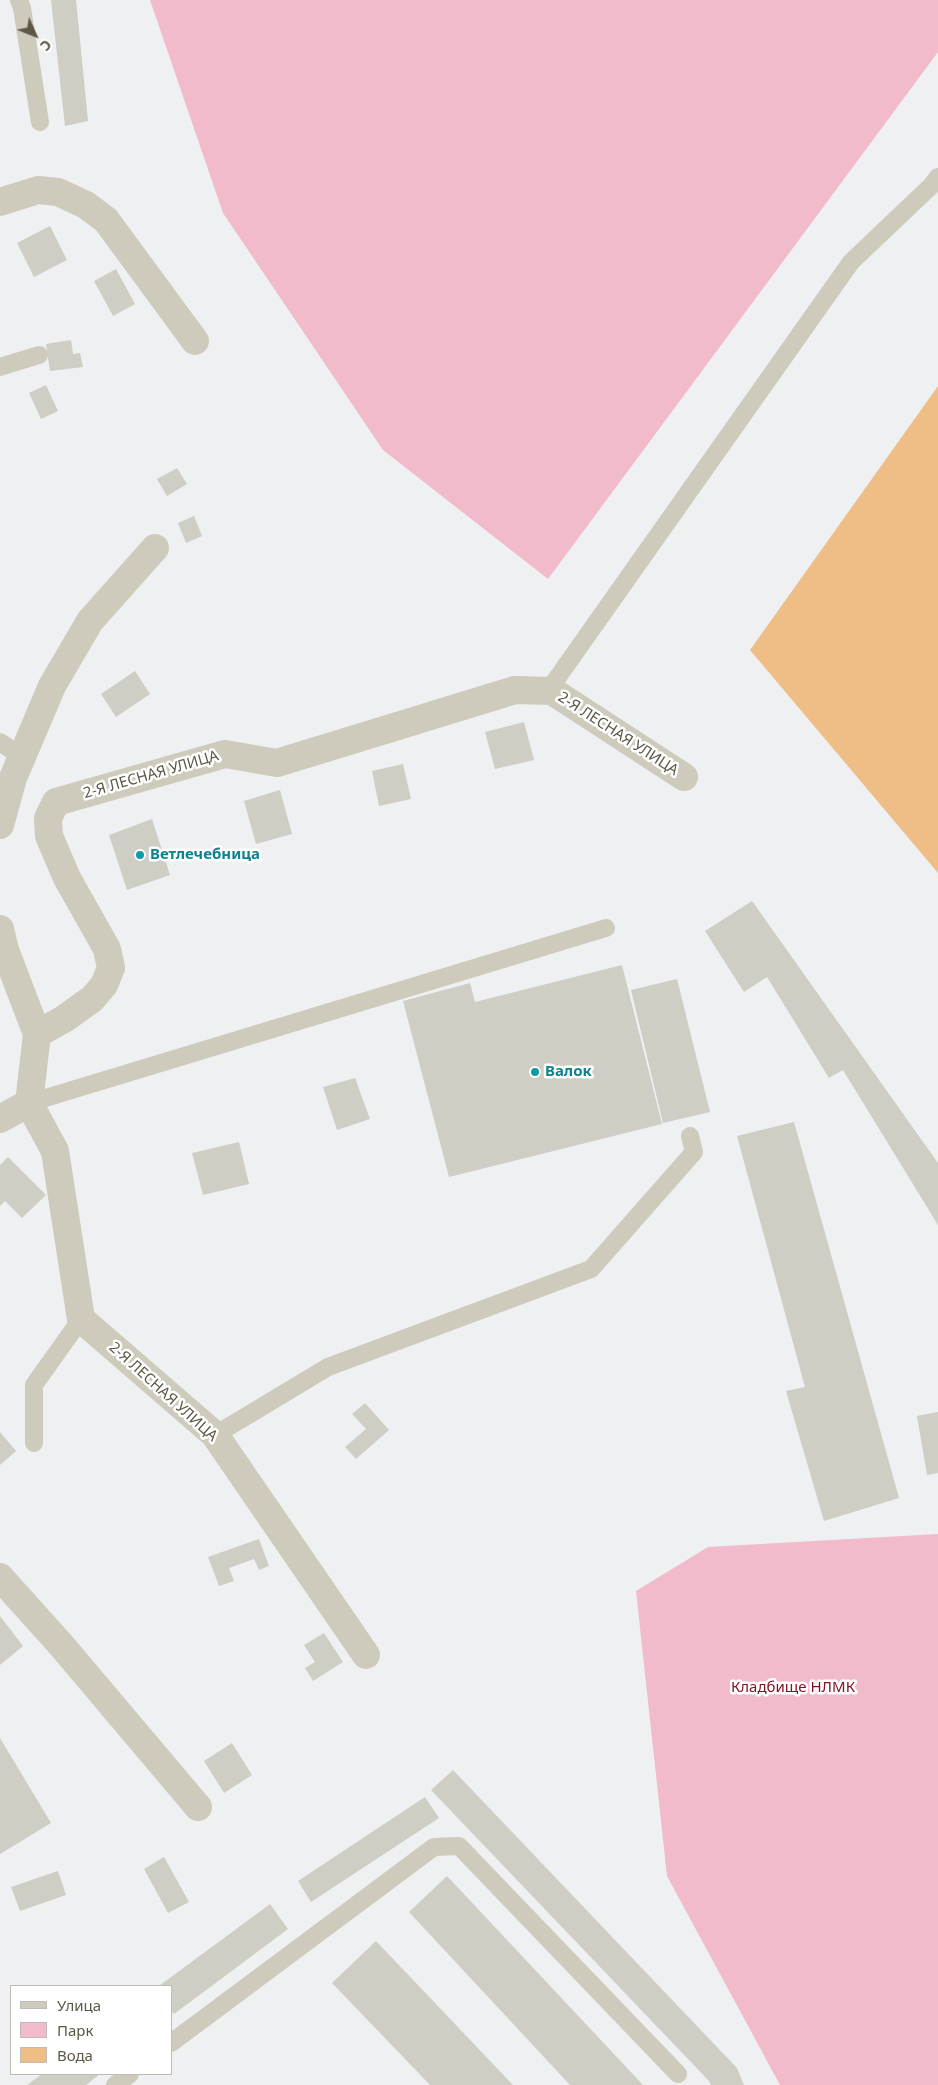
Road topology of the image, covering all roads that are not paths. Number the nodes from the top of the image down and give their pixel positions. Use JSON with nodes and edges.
{"nodes":[{"id":1,"x":19,"y":0,"type":"edge"},
{"id":2,"x":40,"y":122,"type":"dead end"},
{"id":3,"x":938,"y":177,"type":"edge"},
{"id":4,"x":0,"y":202,"type":"edge"},
{"id":5,"x":195,"y":341,"type":"dead end"},
{"id":6,"x":39,"y":356,"type":"dead end"},
{"id":7,"x":0,"y":367,"type":"edge"},
{"id":8,"x":155,"y":548,"type":"dead end"},
{"id":9,"x":548,"y":691,"type":"junction"},
{"id":10,"x":11,"y":750,"type":"edge"},
{"id":11,"x":684,"y":777,"type":"dead end"},
{"id":12,"x":0,"y":825,"type":"edge"},
{"id":13,"x":606,"y":928,"type":"dead end"},
{"id":14,"x":0,"y":929,"type":"edge"},
{"id":15,"x":37,"y":1034,"type":"junction"},
{"id":16,"x":29,"y":1103,"type":"junction"},
{"id":17,"x":0,"y":1118,"type":"edge"},
{"id":18,"x":690,"y":1136,"type":"dead end"},
{"id":19,"x":81,"y":1319,"type":"junction"},
{"id":20,"x":216,"y":1435,"type":"junction"},
{"id":21,"x":34,"y":1443,"type":"dead end"},
{"id":22,"x":0,"y":1577,"type":"edge"},
{"id":23,"x":366,"y":1655,"type":"dead end"},
{"id":24,"x":198,"y":1807,"type":"dead end"},
{"id":25,"x":172,"y":2042,"type":"edge"},
{"id":26,"x":678,"y":2074,"type":"dead end"},
{"id":27,"x":129,"y":2075,"type":"edge"},
{"id":28,"x":115,"y":2085,"type":"edge"}],
"edges":[{"from":1,"to":2,"type":"lane"},
{"from":3,"to":9,"type":"lane"},
{"from":4,"to":5,"type":"street"},
{"from":6,"to":7,"type":"lane"},
{"from":8,"to":10,"type":"street"},
{"from":9,"to":11,"type":"street","name":"2-Я ЛЕСНАЯ УЛИЦА"},
{"from":9,"to":15,"type":"street","name":"2-Я ЛЕСНАЯ УЛИЦА"},
{"from":10,"to":12,"type":"street"},
{"from":13,"to":16,"type":"lane"},
{"from":14,"to":15,"type":"street"},
{"from":15,"to":16,"type":"street"},
{"from":16,"to":17,"type":"street"},
{"from":16,"to":19,"type":"street"},
{"from":18,"to":20,"type":"lane"},
{"from":19,"to":20,"type":"street","name":"2-Я ЛЕСНАЯ УЛИЦА"},
{"from":19,"to":21,"type":"lane"},
{"from":20,"to":23,"type":"street","name":"2-Я ЛЕСНАЯ УЛИЦА"},
{"from":22,"to":24,"type":"street"},
{"from":25,"to":26,"type":"lane"},
{"from":27,"to":28,"type":"lane"}]}
